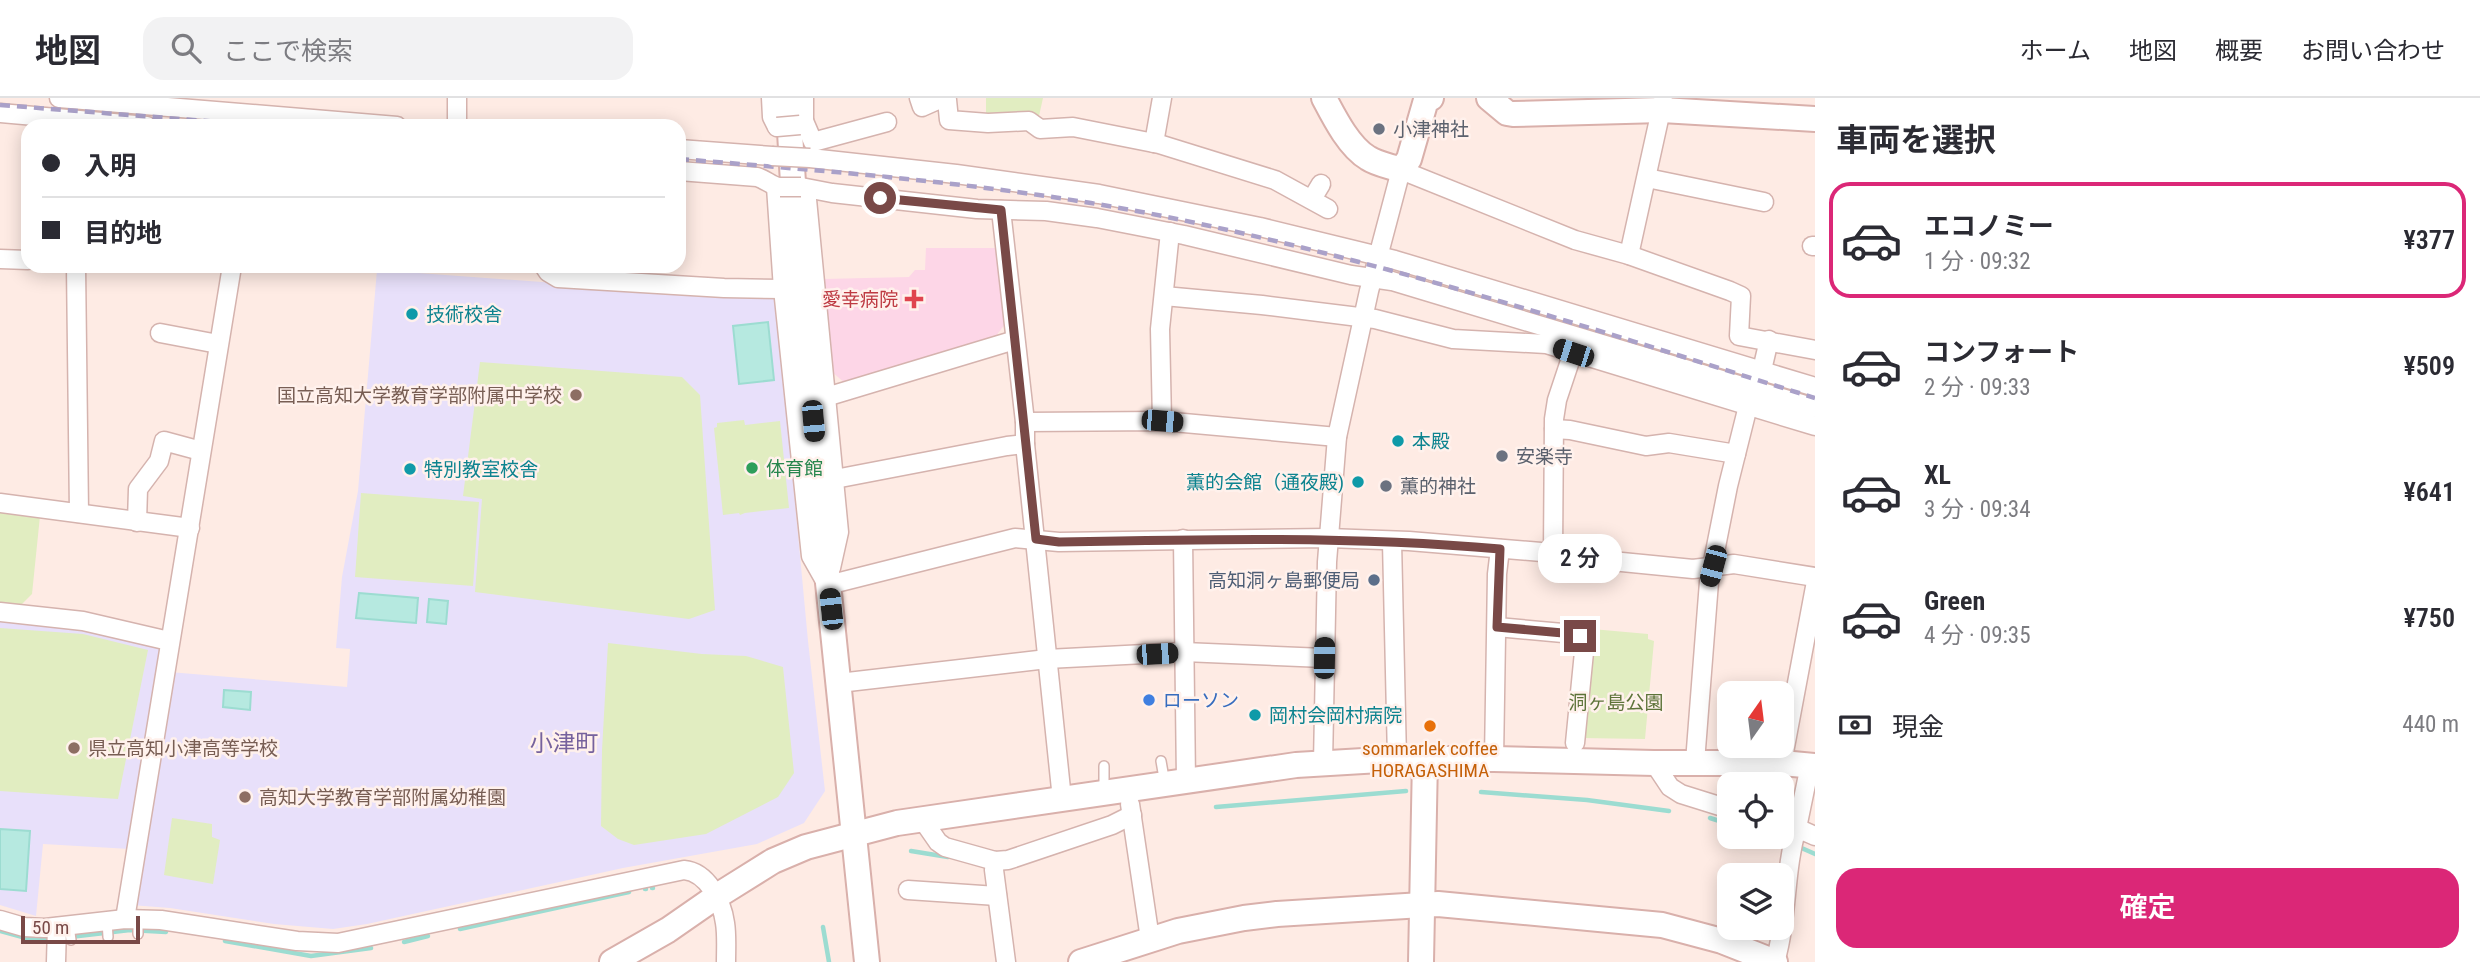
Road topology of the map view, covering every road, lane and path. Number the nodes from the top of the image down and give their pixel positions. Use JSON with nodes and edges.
{"nodes":[{"id":1,"x":59,"y":98,"type":"edge"},
{"id":2,"x":457,"y":98,"type":"edge"},
{"id":3,"x":771,"y":98,"type":"edge"},
{"id":4,"x":788,"y":98,"type":"edge"},
{"id":5,"x":804,"y":98,"type":"edge"},
{"id":6,"x":919,"y":98,"type":"edge"},
{"id":7,"x":1162,"y":98,"type":"edge"},
{"id":8,"x":1324,"y":98,"type":"edge"},
{"id":9,"x":1489,"y":98,"type":"edge"},
{"id":10,"x":1427,"y":99,"type":"edge"},
{"id":11,"x":168,"y":103,"type":"edge"},
{"id":12,"x":1662,"y":104,"type":"edge"},
{"id":13,"x":0,"y":113,"type":"edge"},
{"id":14,"x":46,"y":119,"type":"edge"},
{"id":15,"x":327,"y":119,"type":"edge"},
{"id":16,"x":457,"y":119,"type":"edge"},
{"id":17,"x":1815,"y":119,"type":"edge"},
{"id":18,"x":887,"y":122,"type":"dead end"},
{"id":19,"x":802,"y":123,"type":"junction"},
{"id":20,"x":1154,"y":143,"type":"junction"},
{"id":21,"x":686,"y":150,"type":"edge"},
{"id":22,"x":1401,"y":170,"type":"junction"},
{"id":23,"x":686,"y":171,"type":"edge"},
{"id":24,"x":1647,"y":178,"type":"junction"},
{"id":25,"x":778,"y":187,"type":"junction"},
{"id":26,"x":804,"y":188,"type":"junction"},
{"id":27,"x":1764,"y":202,"type":"dead end"},
{"id":28,"x":1328,"y":209,"type":"dead end"},
{"id":29,"x":1001,"y":210,"type":"junction"},
{"id":30,"x":1170,"y":232,"type":"junction"},
{"id":31,"x":1629,"y":255,"type":"junction"},
{"id":32,"x":1378,"y":256,"type":"junction"},
{"id":33,"x":0,"y":259,"type":"edge"},
{"id":34,"x":21,"y":260,"type":"edge"},
{"id":35,"x":76,"y":273,"type":"edge"},
{"id":36,"x":231,"y":273,"type":"edge"},
{"id":37,"x":550,"y":273,"type":"edge"},
{"id":38,"x":1372,"y":278,"type":"junction"},
{"id":39,"x":783,"y":289,"type":"junction"},
{"id":40,"x":1164,"y":296,"type":"junction"},
{"id":41,"x":1363,"y":318,"type":"junction"},
{"id":42,"x":160,"y":332,"type":"dead end"},
{"id":43,"x":1015,"y":340,"type":"junction"},
{"id":44,"x":1769,"y":340,"type":"junction"},
{"id":45,"x":218,"y":344,"type":"junction"},
{"id":46,"x":1576,"y":345,"type":"junction"},
{"id":47,"x":1815,"y":350,"type":"edge"},
{"id":48,"x":1762,"y":370,"type":"junction"},
{"id":49,"x":1815,"y":387,"type":"edge"},
{"id":50,"x":826,"y":397,"type":"junction"},
{"id":51,"x":1752,"y":398,"type":"junction"},
{"id":52,"x":1815,"y":408,"type":"edge"},
{"id":53,"x":1162,"y":421,"type":"junction"},
{"id":54,"x":1025,"y":422,"type":"junction"},
{"id":55,"x":1815,"y":426,"type":"edge"},
{"id":56,"x":1554,"y":429,"type":"junction"},
{"id":57,"x":1337,"y":437,"type":"junction"},
{"id":58,"x":1025,"y":444,"type":"junction"},
{"id":59,"x":201,"y":451,"type":"junction"},
{"id":60,"x":1736,"y":454,"type":"junction"},
{"id":61,"x":835,"y":479,"type":"junction"},
{"id":62,"x":0,"y":503,"type":"edge"},
{"id":63,"x":79,"y":513,"type":"junction"},
{"id":64,"x":137,"y":522,"type":"junction"},
{"id":65,"x":190,"y":528,"type":"junction"},
{"id":66,"x":1328,"y":538,"type":"junction"},
{"id":67,"x":1036,"y":539,"type":"junction"},
{"id":68,"x":1183,"y":539,"type":"junction"},
{"id":69,"x":1392,"y":542,"type":"junction"},
{"id":70,"x":1500,"y":549,"type":"junction"},
{"id":71,"x":1553,"y":553,"type":"junction"},
{"id":72,"x":1713,"y":566,"type":"junction"},
{"id":73,"x":1815,"y":577,"type":"edge"},
{"id":74,"x":828,"y":584,"type":"junction"},
{"id":75,"x":1815,"y":587,"type":"edge"},
{"id":76,"x":0,"y":612,"type":"edge"},
{"id":77,"x":1497,"y":627,"type":"junction"},
{"id":78,"x":169,"y":641,"type":"junction"},
{"id":79,"x":1184,"y":652,"type":"junction"},
{"id":80,"x":1324,"y":658,"type":"junction"},
{"id":81,"x":1047,"y":659,"type":"junction"},
{"id":82,"x":839,"y":683,"type":"junction"},
{"id":83,"x":1575,"y":743,"type":"dead end"},
{"id":84,"x":1397,"y":759,"type":"junction"},
{"id":85,"x":1425,"y":759,"type":"junction"},
{"id":86,"x":1494,"y":759,"type":"junction"},
{"id":87,"x":1695,"y":762,"type":"junction"},
{"id":88,"x":1323,"y":763,"type":"junction"},
{"id":89,"x":1654,"y":763,"type":"junction"},
{"id":90,"x":1782,"y":763,"type":"junction"},
{"id":91,"x":1104,"y":766,"type":"dead end"},
{"id":92,"x":1813,"y":766,"type":"edge"},
{"id":93,"x":1170,"y":776,"type":"junction"},
{"id":94,"x":1062,"y":799,"type":"junction"},
{"id":95,"x":1717,"y":806,"type":"edge"},
{"id":96,"x":1126,"y":810,"type":"junction"},
{"id":97,"x":922,"y":819,"type":"junction"},
{"id":98,"x":1794,"y":825,"type":"edge"},
{"id":99,"x":855,"y":832,"type":"junction"},
{"id":100,"x":1794,"y":834,"type":"edge"},
{"id":101,"x":1815,"y":836,"type":"edge"},
{"id":102,"x":1790,"y":849,"type":"edge"},
{"id":103,"x":994,"y":866,"type":"junction"},
{"id":104,"x":908,"y":890,"type":"dead end"},
{"id":105,"x":716,"y":896,"type":"junction"},
{"id":106,"x":997,"y":896,"type":"junction"},
{"id":107,"x":1424,"y":905,"type":"junction"},
{"id":108,"x":0,"y":920,"type":"edge"},
{"id":109,"x":123,"y":927,"type":"junction"},
{"id":110,"x":1150,"y":939,"type":"junction"},
{"id":111,"x":61,"y":943,"type":"edge"},
{"id":112,"x":337,"y":954,"type":"edge"},
{"id":113,"x":1422,"y":961,"type":"edge"},
{"id":114,"x":611,"y":962,"type":"edge"},
{"id":115,"x":726,"y":962,"type":"edge"},
{"id":116,"x":867,"y":962,"type":"edge"},
{"id":117,"x":1006,"y":962,"type":"edge"},
{"id":118,"x":1081,"y":962,"type":"edge"},
{"id":119,"x":1775,"y":962,"type":"edge"}],
"edges":[{"from":1,"to":11,"type":"street"},
{"from":2,"to":16,"type":"street"},
{"from":3,"to":19,"type":"street","bridge":true},
{"from":4,"to":74,"type":"street"},
{"from":5,"to":19,"type":"street"},
{"from":6,"to":20,"type":"street"},
{"from":7,"to":20,"type":"street"},
{"from":8,"to":22,"type":"street"},
{"from":9,"to":12,"type":"street"},
{"from":10,"to":22,"type":"street"},
{"from":11,"to":15,"type":"street"},
{"from":12,"to":17,"type":"street"},
{"from":12,"to":24,"type":"street"},
{"from":13,"to":14,"type":"street"},
{"from":18,"to":19,"type":"street"},
{"from":20,"to":28,"type":"street"},
{"from":21,"to":32,"type":"street","bridge":true},
{"from":22,"to":31,"type":"street"},
{"from":22,"to":32,"type":"street"},
{"from":23,"to":25,"type":"street"},
{"from":24,"to":27,"type":"street"},
{"from":24,"to":31,"type":"street"},
{"from":25,"to":26,"type":"street","bridge":true},
{"from":25,"to":39,"type":"street"},
{"from":26,"to":29,"type":"street"},
{"from":26,"to":50,"type":"street"},
{"from":29,"to":30,"type":"street"},
{"from":29,"to":43,"type":"street"},
{"from":30,"to":38,"type":"street"},
{"from":30,"to":40,"type":"street"},
{"from":31,"to":44,"type":"street"},
{"from":32,"to":38,"type":"street"},
{"from":32,"to":48,"type":"street"},
{"from":33,"to":34,"type":"street"},
{"from":35,"to":63,"type":"street"},
{"from":36,"to":45,"type":"street"},
{"from":37,"to":39,"type":"street"},
{"from":38,"to":41,"type":"street"},
{"from":38,"to":46,"type":"street"},
{"from":39,"to":74,"type":"street"},
{"from":40,"to":41,"type":"street"},
{"from":40,"to":53,"type":"street"},
{"from":41,"to":46,"type":"street"},
{"from":41,"to":57,"type":"street"},
{"from":42,"to":45,"type":"street"},
{"from":43,"to":50,"type":"street"},
{"from":43,"to":54,"type":"street"},
{"from":44,"to":47,"type":"street"},
{"from":44,"to":48,"type":"street"},
{"from":45,"to":59,"type":"street"},
{"from":46,"to":51,"type":"street"},
{"from":46,"to":56,"type":"street"},
{"from":48,"to":49,"type":"street"},
{"from":48,"to":51,"type":"street"},
{"from":50,"to":61,"type":"street"},
{"from":51,"to":52,"type":"street"},
{"from":51,"to":55,"type":"street"},
{"from":51,"to":60,"type":"street"},
{"from":53,"to":54,"type":"street"},
{"from":53,"to":57,"type":"street"},
{"from":54,"to":58,"type":"street"},
{"from":56,"to":60,"type":"street"},
{"from":56,"to":71,"type":"street"},
{"from":57,"to":66,"type":"street"},
{"from":58,"to":61,"type":"street"},
{"from":58,"to":67,"type":"street"},
{"from":59,"to":64,"type":"street"},
{"from":59,"to":65,"type":"street"},
{"from":60,"to":72,"type":"street"},
{"from":61,"to":74,"type":"street"},
{"from":62,"to":63,"type":"street"},
{"from":63,"to":64,"type":"street"},
{"from":64,"to":65,"type":"street"},
{"from":65,"to":78,"type":"street"},
{"from":66,"to":68,"type":"street"},
{"from":66,"to":69,"type":"street"},
{"from":66,"to":80,"type":"street"},
{"from":67,"to":68,"type":"street"},
{"from":67,"to":74,"type":"street"},
{"from":67,"to":81,"type":"street"},
{"from":68,"to":79,"type":"street"},
{"from":69,"to":70,"type":"street"},
{"from":69,"to":84,"type":"street"},
{"from":70,"to":71,"type":"street"},
{"from":70,"to":77,"type":"street"},
{"from":71,"to":72,"type":"street"},
{"from":72,"to":73,"type":"street"},
{"from":72,"to":87,"type":"street"},
{"from":74,"to":82,"type":"street"},
{"from":75,"to":90,"type":"street"},
{"from":76,"to":78,"type":"street"},
{"from":77,"to":83,"type":"street"},
{"from":77,"to":86,"type":"street"},
{"from":78,"to":109,"type":"street"},
{"from":79,"to":80,"type":"street"},
{"from":79,"to":81,"type":"street"},
{"from":79,"to":93,"type":"street"},
{"from":80,"to":88,"type":"street"},
{"from":81,"to":82,"type":"street"},
{"from":81,"to":94,"type":"street"},
{"from":82,"to":99,"type":"street"},
{"from":84,"to":85,"type":"street"},
{"from":84,"to":88,"type":"street"},
{"from":85,"to":86,"type":"street"},
{"from":85,"to":107,"type":"street"},
{"from":86,"to":89,"type":"street"},
{"from":87,"to":89,"type":"street"},
{"from":87,"to":90,"type":"street"},
{"from":88,"to":93,"type":"street"},
{"from":89,"to":95,"type":"street"},
{"from":90,"to":92,"type":"street"},
{"from":91,"to":96,"type":"lane"},
{"from":92,"to":98,"type":"street"},
{"from":93,"to":96,"type":"street"},
{"from":94,"to":96,"type":"street"},
{"from":94,"to":97,"type":"street"},
{"from":96,"to":103,"type":"street"},
{"from":96,"to":110,"type":"street"},
{"from":97,"to":99,"type":"street"},
{"from":97,"to":103,"type":"street"},
{"from":99,"to":105,"type":"street"},
{"from":99,"to":116,"type":"street"},
{"from":100,"to":101,"type":"street"},
{"from":102,"to":119,"type":"street"},
{"from":103,"to":106,"type":"street"},
{"from":104,"to":106,"type":"street"},
{"from":105,"to":112,"type":"street"},
{"from":105,"to":114,"type":"street"},
{"from":105,"to":115,"type":"street"},
{"from":106,"to":117,"type":"street"},
{"from":107,"to":110,"type":"street"},
{"from":107,"to":113,"type":"street"},
{"from":107,"to":119,"type":"street"},
{"from":108,"to":111,"type":"street"},
{"from":109,"to":111,"type":"street"},
{"from":109,"to":112,"type":"street"},
{"from":110,"to":118,"type":"street"}]}
